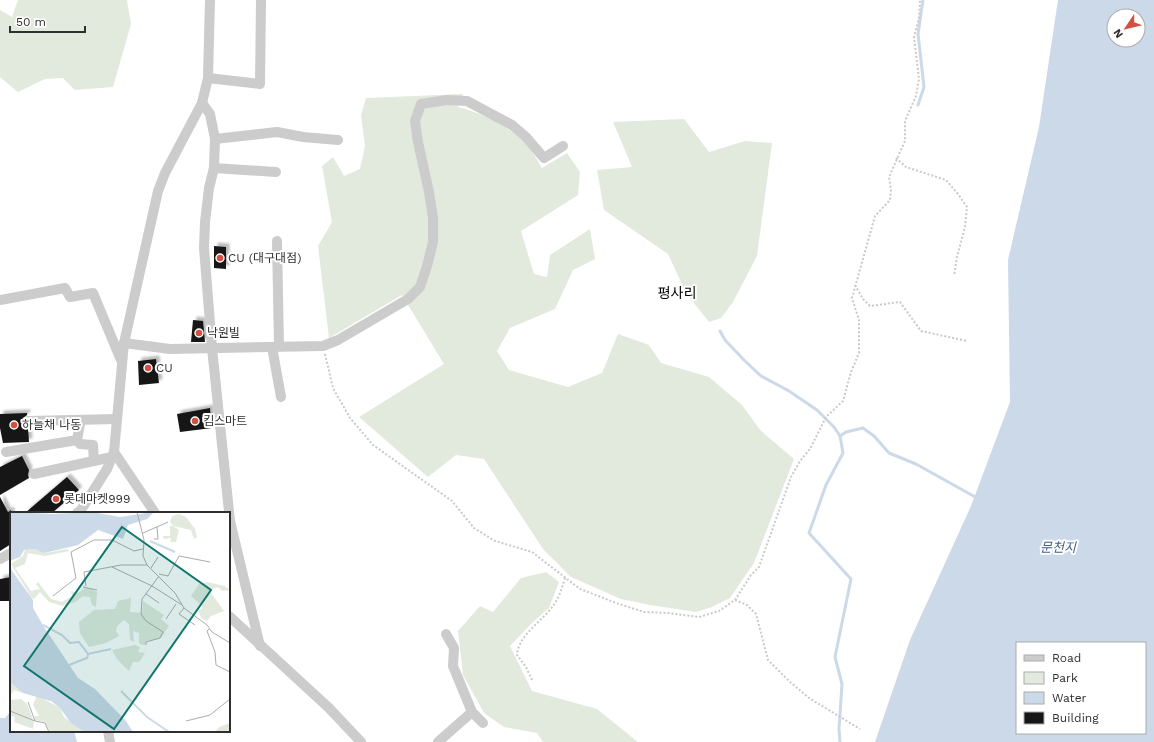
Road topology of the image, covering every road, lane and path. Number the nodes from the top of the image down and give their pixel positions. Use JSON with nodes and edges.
{"nodes":[{"id":1,"x":210,"y":0,"type":"edge"},
{"id":2,"x":261,"y":0,"type":"edge"},
{"id":3,"x":920,"y":0,"type":"edge"},
{"id":4,"x":208,"y":78,"type":"junction"},
{"id":5,"x":202,"y":103,"type":"junction"},
{"id":6,"x":215,"y":139,"type":"junction"},
{"id":7,"x":338,"y":140,"type":"dead end"},
{"id":8,"x":563,"y":146,"type":"dead end"},
{"id":9,"x":896,"y":158,"type":"junction"},
{"id":10,"x":214,"y":168,"type":"junction"},
{"id":11,"x":276,"y":172,"type":"dead end"},
{"id":12,"x":277,"y":241,"type":"dead end"},
{"id":13,"x":954,"y":276,"type":"dead end"},
{"id":14,"x":855,"y":285,"type":"junction"},
{"id":15,"x":0,"y":300,"type":"edge"},
{"id":16,"x":967,"y":341,"type":"dead end"},
{"id":17,"x":124,"y":343,"type":"junction"},
{"id":18,"x":323,"y":346,"type":"junction"},
{"id":19,"x":275,"y":347,"type":"junction"},
{"id":20,"x":212,"y":348,"type":"junction"},
{"id":21,"x":122,"y":362,"type":"junction"},
{"id":22,"x":281,"y":396,"type":"dead end"},
{"id":23,"x":117,"y":421,"type":"junction"},
{"id":24,"x":80,"y":424,"type":"junction"},
{"id":25,"x":77,"y":440,"type":"junction"},
{"id":26,"x":6,"y":452,"type":"dead end"},
{"id":27,"x":113,"y":455,"type":"junction"},
{"id":28,"x":94,"y":461,"type":"junction"},
{"id":29,"x":34,"y":474,"type":"dead end"},
{"id":30,"x":78,"y":512,"type":"edge"},
{"id":31,"x":154,"y":512,"type":"edge"},
{"id":32,"x":229,"y":512,"type":"edge"},
{"id":33,"x":230,"y":521,"type":"edge"},
{"id":34,"x":10,"y":554,"type":"edge"},
{"id":35,"x":0,"y":559,"type":"edge"},
{"id":36,"x":565,"y":578,"type":"junction"},
{"id":37,"x":735,"y":600,"type":"junction"},
{"id":38,"x":230,"y":617,"type":"edge"},
{"id":39,"x":446,"y":634,"type":"dead end"},
{"id":40,"x":260,"y":646,"type":"junction"},
{"id":41,"x":532,"y":680,"type":"dead end"},
{"id":42,"x":472,"y":712,"type":"junction"},
{"id":43,"x":483,"y":723,"type":"dead end"},
{"id":44,"x":860,"y":728,"type":"dead end"},
{"id":45,"x":108,"y":732,"type":"edge"},
{"id":46,"x":110,"y":742,"type":"edge"},
{"id":47,"x":361,"y":742,"type":"edge"},
{"id":48,"x":438,"y":742,"type":"edge"}],
"edges":[{"from":1,"to":4,"type":"street"},
{"from":2,"to":4,"type":"street"},
{"from":3,"to":9,"type":"path"},
{"from":4,"to":5,"type":"street"},
{"from":5,"to":6,"type":"street"},
{"from":5,"to":17,"type":"street"},
{"from":6,"to":7,"type":"street"},
{"from":6,"to":10,"type":"street"},
{"from":8,"to":18,"type":"street"},
{"from":9,"to":13,"type":"path"},
{"from":9,"to":14,"type":"path"},
{"from":10,"to":11,"type":"street"},
{"from":10,"to":20,"type":"street"},
{"from":12,"to":19,"type":"street"},
{"from":14,"to":16,"type":"path"},
{"from":14,"to":37,"type":"path"},
{"from":15,"to":21,"type":"street"},
{"from":17,"to":20,"type":"street"},
{"from":17,"to":21,"type":"street"},
{"from":18,"to":19,"type":"street"},
{"from":18,"to":36,"type":"path"},
{"from":19,"to":20,"type":"street"},
{"from":19,"to":22,"type":"street"},
{"from":20,"to":32,"type":"street"},
{"from":21,"to":23,"type":"street"},
{"from":23,"to":24,"type":"street"},
{"from":23,"to":24,"type":"street"},
{"from":23,"to":27,"type":"street"},
{"from":24,"to":25,"type":"street"},
{"from":25,"to":26,"type":"street"},
{"from":25,"to":28,"type":"street"},
{"from":27,"to":28,"type":"street"},
{"from":27,"to":30,"type":"street"},
{"from":27,"to":31,"type":"street"},
{"from":28,"to":29,"type":"street"},
{"from":33,"to":40,"type":"street"},
{"from":34,"to":35,"type":"street"},
{"from":36,"to":37,"type":"path"},
{"from":36,"to":41,"type":"path"},
{"from":37,"to":44,"type":"path"},
{"from":38,"to":40,"type":"street"},
{"from":39,"to":42,"type":"street"},
{"from":40,"to":47,"type":"street"},
{"from":42,"to":43,"type":"street"},
{"from":42,"to":48,"type":"street"},
{"from":45,"to":46,"type":"street"}]}
